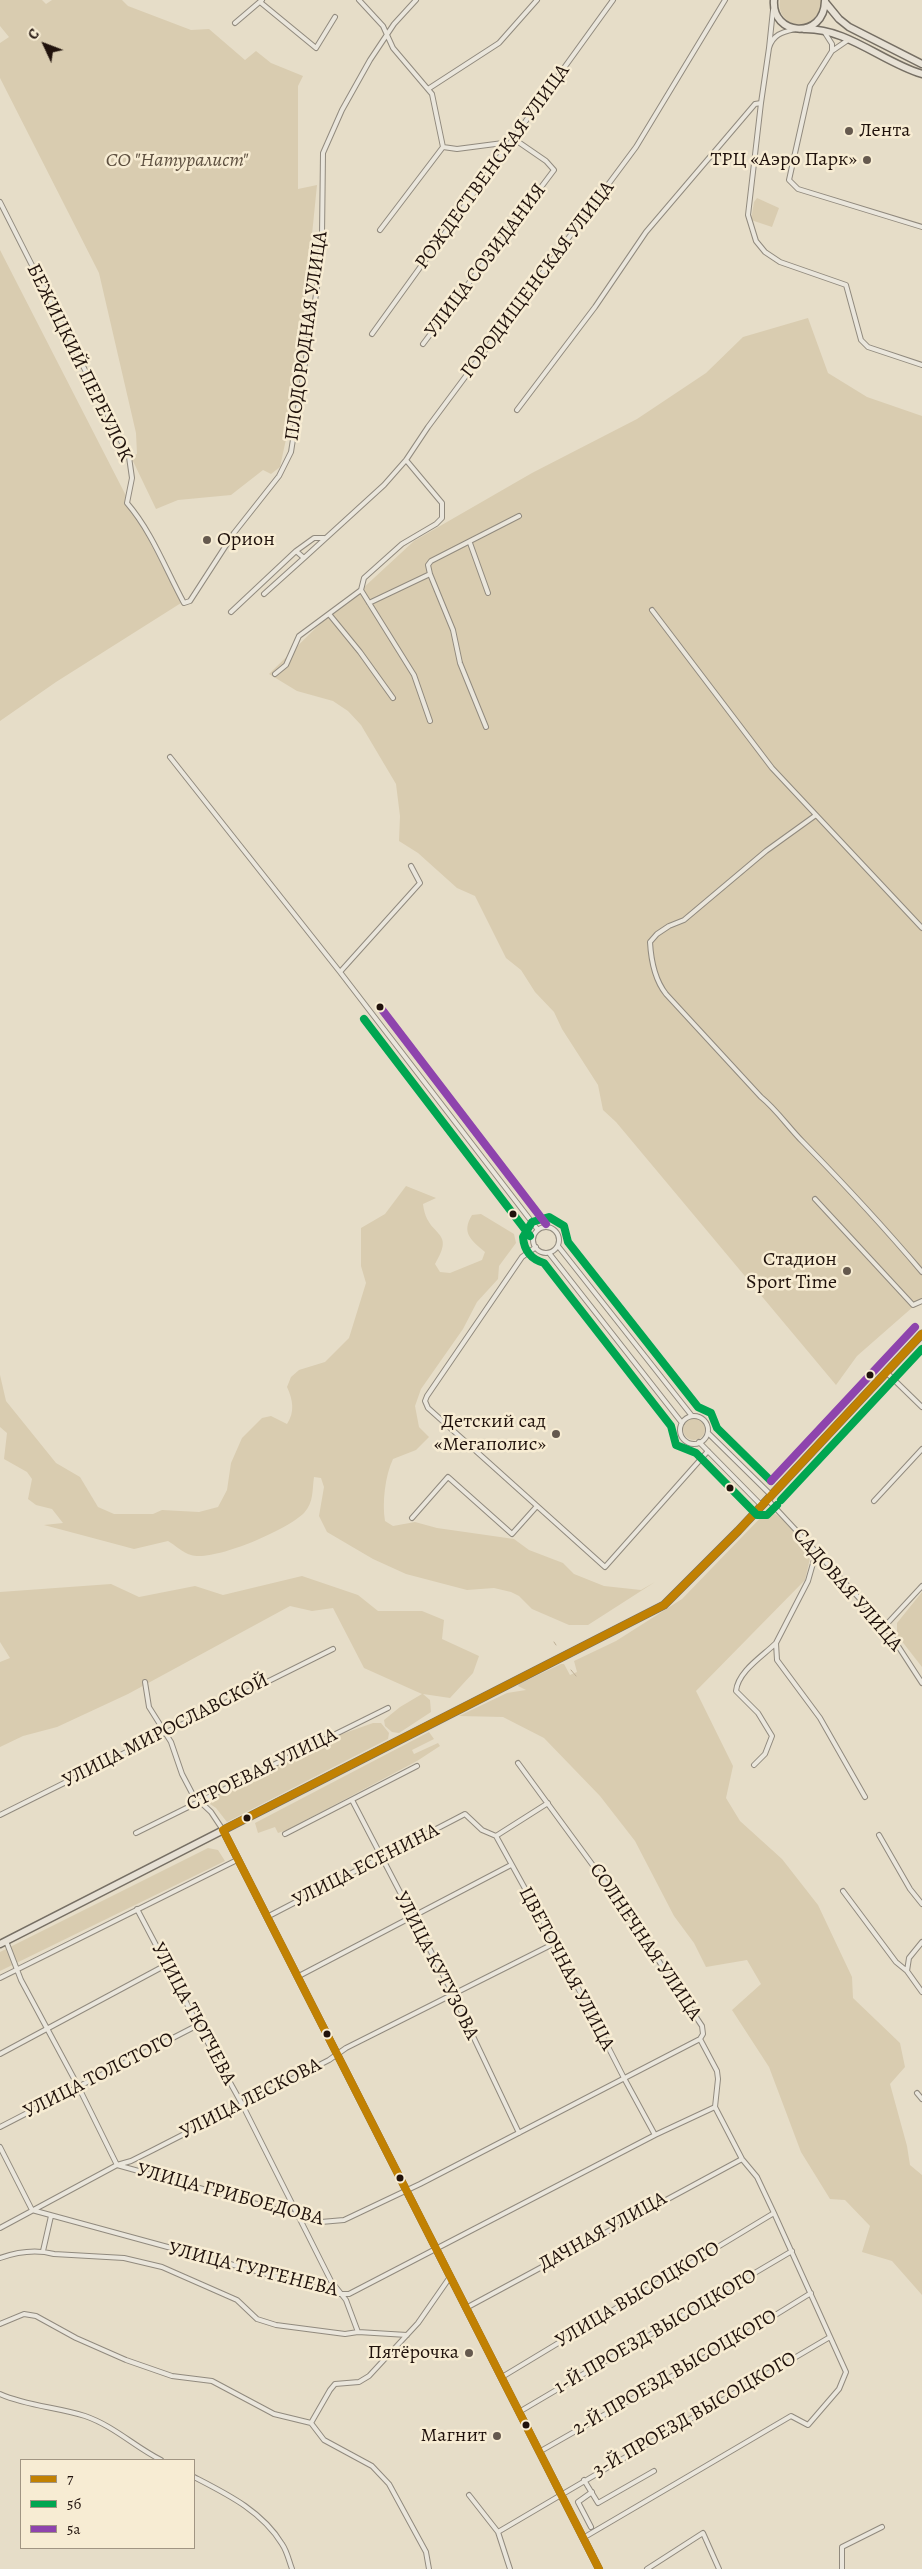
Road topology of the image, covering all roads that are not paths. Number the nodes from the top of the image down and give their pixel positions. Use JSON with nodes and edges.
{"nodes":[{"id":1,"x":359,"y":0,"type":"edge"},
{"id":2,"x":416,"y":0,"type":"edge"},
{"id":3,"x":537,"y":0,"type":"edge"},
{"id":4,"x":613,"y":0,"type":"edge"},
{"id":5,"x":725,"y":0,"type":"edge"},
{"id":6,"x":261,"y":1,"type":"edge"},
{"id":7,"x":825,"y":1,"type":"edge"},
{"id":8,"x":773,"y":2,"type":"edge"},
{"id":9,"x":336,"y":17,"type":"dead end"},
{"id":10,"x":235,"y":23,"type":"dead end"},
{"id":11,"x":796,"y":29,"type":"junction"},
{"id":12,"x":804,"y":29,"type":"junction"},
{"id":13,"x":822,"y":30,"type":"junction"},
{"id":14,"x":387,"y":34,"type":"junction"},
{"id":15,"x":849,"y":39,"type":"junction"},
{"id":16,"x":769,"y":48,"type":"junction"},
{"id":17,"x":832,"y":51,"type":"junction"},
{"id":18,"x":922,"y":64,"type":"edge"},
{"id":19,"x":922,"y":74,"type":"edge"},
{"id":20,"x":428,"y":89,"type":"junction"},
{"id":21,"x":762,"y":103,"type":"junction"},
{"id":22,"x":514,"y":139,"type":"junction"},
{"id":23,"x":509,"y":146,"type":"junction"},
{"id":24,"x":443,"y":147,"type":"junction"},
{"id":25,"x":0,"y":202,"type":"edge"},
{"id":26,"x":922,"y":227,"type":"edge"},
{"id":27,"x":380,"y":230,"type":"dead end"},
{"id":28,"x":372,"y":334,"type":"dead end"},
{"id":29,"x":423,"y":344,"type":"dead end"},
{"id":30,"x":922,"y":365,"type":"edge"},
{"id":31,"x":517,"y":410,"type":"dead end"},
{"id":32,"x":406,"y":460,"type":"junction"},
{"id":33,"x":519,"y":516,"type":"dead end"},
{"id":34,"x":324,"y":538,"type":"junction"},
{"id":35,"x":470,"y":542,"type":"junction"},
{"id":36,"x":296,"y":551,"type":"junction"},
{"id":37,"x":304,"y":558,"type":"junction"},
{"id":38,"x":430,"y":574,"type":"junction"},
{"id":39,"x":361,"y":590,"type":"junction"},
{"id":40,"x":488,"y":593,"type":"dead end"},
{"id":41,"x":264,"y":594,"type":"dead end"},
{"id":42,"x":184,"y":603,"type":"joint"},
{"id":43,"x":370,"y":603,"type":"junction"},
{"id":44,"x":652,"y":610,"type":"dead end"},
{"id":45,"x":231,"y":612,"type":"dead end"},
{"id":46,"x":329,"y":614,"type":"junction"},
{"id":47,"x":275,"y":674,"type":"dead end"},
{"id":48,"x":393,"y":698,"type":"dead end"},
{"id":49,"x":430,"y":721,"type":"dead end"},
{"id":50,"x":486,"y":727,"type":"dead end"},
{"id":51,"x":170,"y":757,"type":"dead end"},
{"id":52,"x":816,"y":815,"type":"junction"},
{"id":53,"x":411,"y":866,"type":"dead end"},
{"id":54,"x":922,"y":928,"type":"edge"},
{"id":55,"x":340,"y":972,"type":"junction"},
{"id":56,"x":815,"y":1200,"type":"dead end"},
{"id":57,"x":538,"y":1230,"type":"junction"},
{"id":58,"x":558,"y":1246,"type":"junction"},
{"id":59,"x":536,"y":1247,"type":"junction"},
{"id":60,"x":549,"y":1252,"type":"junction"},
{"id":61,"x":922,"y":1272,"type":"edge"},
{"id":62,"x":922,"y":1301,"type":"edge"},
{"id":63,"x":922,"y":1334,"type":"edge"},
{"id":64,"x":886,"y":1373,"type":"junction"},
{"id":65,"x":922,"y":1407,"type":"edge"},
{"id":66,"x":692,"y":1416,"type":"junction"},
{"id":67,"x":682,"y":1424,"type":"junction"},
{"id":68,"x":708,"y":1433,"type":"junction"},
{"id":69,"x":699,"y":1442,"type":"junction"},
{"id":70,"x":922,"y":1449,"type":"edge"},
{"id":71,"x":708,"y":1451,"type":"junction"},
{"id":72,"x":770,"y":1498,"type":"junction"},
{"id":73,"x":874,"y":1501,"type":"dead end"},
{"id":74,"x":538,"y":1506,"type":"junction"},
{"id":75,"x":762,"y":1506,"type":"junction"},
{"id":76,"x":412,"y":1518,"type":"dead end"},
{"id":77,"x":816,"y":1553,"type":"junction"},
{"id":78,"x":922,"y":1586,"type":"edge"},
{"id":79,"x":885,"y":1626,"type":"junction"},
{"id":80,"x":776,"y":1643,"type":"junction"},
{"id":81,"x":333,"y":1649,"type":"dead end"},
{"id":82,"x":145,"y":1682,"type":"dead end"},
{"id":83,"x":922,"y":1683,"type":"edge"},
{"id":84,"x":388,"y":1708,"type":"dead end"},
{"id":85,"x":163,"y":1732,"type":"junction"},
{"id":86,"x":518,"y":1763,"type":"dead end"},
{"id":87,"x":754,"y":1765,"type":"dead end"},
{"id":88,"x":417,"y":1766,"type":"dead end"},
{"id":89,"x":865,"y":1796,"type":"dead end"},
{"id":90,"x":352,"y":1800,"type":"junction"},
{"id":91,"x":199,"y":1801,"type":"junction"},
{"id":92,"x":548,"y":1803,"type":"junction"},
{"id":93,"x":0,"y":1815,"type":"edge"},
{"id":94,"x":223,"y":1830,"type":"junction"},
{"id":95,"x":136,"y":1833,"type":"dead end"},
{"id":96,"x":285,"y":1834,"type":"dead end"},
{"id":97,"x":879,"y":1835,"type":"dead end"},
{"id":98,"x":496,"y":1836,"type":"junction"},
{"id":99,"x":381,"y":1858,"type":"junction"},
{"id":100,"x":237,"y":1860,"type":"junction"},
{"id":101,"x":511,"y":1866,"type":"junction"},
{"id":102,"x":843,"y":1891,"type":"dead end"},
{"id":103,"x":922,"y":1904,"type":"edge"},
{"id":104,"x":137,"y":1909,"type":"junction"},
{"id":105,"x":267,"y":1917,"type":"junction"},
{"id":106,"x":412,"y":1917,"type":"junction"},
{"id":107,"x":555,"y":1942,"type":"junction"},
{"id":108,"x":922,"y":1942,"type":"edge"},
{"id":109,"x":3,"y":1943,"type":"edge"},
{"id":110,"x":166,"y":1965,"type":"junction"},
{"id":111,"x":18,"y":1968,"type":"junction"},
{"id":112,"x":907,"y":1971,"type":"junction"},
{"id":113,"x":297,"y":1977,"type":"junction"},
{"id":114,"x":0,"y":1978,"type":"edge"},
{"id":115,"x":922,"y":1992,"type":"edge"},
{"id":116,"x":453,"y":1994,"type":"junction"},
{"id":117,"x":198,"y":2025,"type":"junction"},
{"id":118,"x":48,"y":2029,"type":"junction"},
{"id":119,"x":700,"y":2039,"type":"junction"},
{"id":120,"x":0,"y":2054,"type":"edge"},
{"id":121,"x":337,"y":2055,"type":"junction"},
{"id":122,"x":624,"y":2078,"type":"junction"},
{"id":123,"x":78,"y":2086,"type":"junction"},
{"id":124,"x":917,"y":2093,"type":"dead end"},
{"id":125,"x":922,"y":2099,"type":"edge"},
{"id":126,"x":242,"y":2104,"type":"junction"},
{"id":127,"x":715,"y":2108,"type":"junction"},
{"id":128,"x":0,"y":2127,"type":"edge"},
{"id":129,"x":519,"y":2132,"type":"junction"},
{"id":130,"x":655,"y":2135,"type":"junction"},
{"id":131,"x":0,"y":2147,"type":"edge"},
{"id":132,"x":742,"y":2159,"type":"junction"},
{"id":133,"x":117,"y":2165,"type":"junction"},
{"id":134,"x":406,"y":2189,"type":"junction"},
{"id":135,"x":32,"y":2210,"type":"junction"},
{"id":136,"x":774,"y":2213,"type":"junction"},
{"id":137,"x":297,"y":2214,"type":"junction"},
{"id":138,"x":51,"y":2216,"type":"junction"},
{"id":139,"x":0,"y":2228,"type":"edge"},
{"id":140,"x":436,"y":2248,"type":"junction"},
{"id":141,"x":43,"y":2251,"type":"junction"},
{"id":142,"x":792,"y":2251,"type":"junction"},
{"id":143,"x":0,"y":2258,"type":"edge"},
{"id":144,"x":450,"y":2277,"type":"junction"},
{"id":145,"x":811,"y":2293,"type":"junction"},
{"id":146,"x":340,"y":2294,"type":"junction"},
{"id":147,"x":466,"y":2308,"type":"junction"},
{"id":148,"x":0,"y":2324,"type":"edge"},
{"id":149,"x":358,"y":2332,"type":"junction"},
{"id":150,"x":407,"y":2335,"type":"junction"},
{"id":151,"x":830,"y":2336,"type":"junction"},
{"id":152,"x":502,"y":2377,"type":"junction"},
{"id":153,"x":0,"y":2394,"type":"edge"},
{"id":154,"x":519,"y":2412,"type":"junction"},
{"id":155,"x":311,"y":2423,"type":"junction"},
{"id":156,"x":539,"y":2452,"type":"junction"},
{"id":157,"x":159,"y":2459,"type":"edge"},
{"id":158,"x":654,"y":2470,"type":"dead end"},
{"id":159,"x":195,"y":2477,"type":"edge"},
{"id":160,"x":584,"y":2480,"type":"junction"},
{"id":161,"x":592,"y":2492,"type":"junction"},
{"id":162,"x":560,"y":2494,"type":"junction"},
{"id":163,"x":469,"y":2495,"type":"dead end"},
{"id":164,"x":591,"y":2527,"type":"dead end"},
{"id":165,"x":882,"y":2527,"type":"dead end"},
{"id":166,"x":498,"y":2532,"type":"junction"},
{"id":167,"x":583,"y":2538,"type":"junction"},
{"id":168,"x":292,"y":2569,"type":"edge"},
{"id":169,"x":428,"y":2569,"type":"edge"},
{"id":170,"x":510,"y":2569,"type":"edge"},
{"id":171,"x":599,"y":2569,"type":"edge"},
{"id":172,"x":647,"y":2569,"type":"edge"},
{"id":173,"x":719,"y":2569,"type":"edge"},
{"id":174,"x":842,"y":2569,"type":"edge"}],
"edges":[{"from":1,"to":14,"type":"street"},
{"from":2,"to":14,"type":"street","name":"ПЛОДОРОДНАЯ УЛИЦА"},
{"from":3,"to":20,"type":"street"},
{"from":4,"to":22,"type":"street","name":"РОЖДЕСТВЕНСКАЯ УЛИЦА"},
{"from":5,"to":32,"type":"street","name":"ГОРОДИЩЕНСКАЯ УЛИЦА"},
{"from":6,"to":9,"type":"street"},
{"from":6,"to":10,"type":"street"},
{"from":7,"to":12,"type":"main road"},
{"from":7,"to":18,"type":"main road"},
{"from":8,"to":11,"type":"main road"},
{"from":8,"to":16,"type":"street"},
{"from":11,"to":12,"type":"main road"},
{"from":11,"to":16,"type":"street"},
{"from":12,"to":13,"type":"main road"},
{"from":13,"to":15,"type":"main road"},
{"from":13,"to":17,"type":"street"},
{"from":14,"to":20,"type":"street"},
{"from":14,"to":42,"type":"street","name":"ПЛОДОРОДНАЯ УЛИЦА"},
{"from":15,"to":17,"type":"street"},
{"from":15,"to":19,"type":"main road"},
{"from":16,"to":21,"type":"street"},
{"from":17,"to":26,"type":"street"},
{"from":20,"to":24,"type":"street"},
{"from":21,"to":30,"type":"street"},
{"from":21,"to":31,"type":"street"},
{"from":22,"to":23,"type":"street","name":"РОЖДЕСТВЕНСКАЯ УЛИЦА"},
{"from":22,"to":29,"type":"street","name":"УЛИЦА СОЗИДАНИЯ"},
{"from":23,"to":24,"type":"street"},
{"from":23,"to":28,"type":"street","name":"РОЖДЕСТВЕНСКАЯ УЛИЦА"},
{"from":24,"to":27,"type":"street"},
{"from":25,"to":42,"type":"street","name":"БЕЖИЦКИЙ ПЕРЕУЛОК"},
{"from":32,"to":34,"type":"street","name":"ГОРОДИЩЕНСКАЯ УЛИЦА"},
{"from":32,"to":39,"type":"street"},
{"from":33,"to":35,"type":"street"},
{"from":34,"to":36,"type":"street","name":"ГОРОДИЩЕНСКАЯ УЛИЦА"},
{"from":34,"to":37,"type":"street","name":"ГОРОДИЩЕНСКАЯ УЛИЦА"},
{"from":35,"to":38,"type":"street"},
{"from":35,"to":40,"type":"street"},
{"from":36,"to":37,"type":"street"},
{"from":36,"to":45,"type":"street","name":"ГОРОДИЩЕНСКАЯ УЛИЦА"},
{"from":37,"to":41,"type":"street","name":"ГОРОДИЩЕНСКАЯ УЛИЦА"},
{"from":38,"to":43,"type":"street"},
{"from":38,"to":50,"type":"street"},
{"from":39,"to":43,"type":"street"},
{"from":39,"to":46,"type":"street"},
{"from":43,"to":49,"type":"street"},
{"from":44,"to":52,"type":"street"},
{"from":46,"to":47,"type":"street"},
{"from":46,"to":48,"type":"street"},
{"from":51,"to":55,"type":"street"},
{"from":52,"to":54,"type":"street"},
{"from":52,"to":61,"type":"street"},
{"from":53,"to":55,"type":"street"},
{"from":55,"to":57,"type":"street"},
{"from":56,"to":62,"type":"street"},
{"from":57,"to":58,"type":"street"},
{"from":57,"to":59,"type":"street"},
{"from":58,"to":60,"type":"street"},
{"from":58,"to":66,"type":"street"},
{"from":59,"to":60,"type":"street"},
{"from":59,"to":74,"type":"street"},
{"from":60,"to":67,"type":"street"},
{"from":63,"to":64,"type":"main road"},
{"from":64,"to":65,"type":"street"},
{"from":64,"to":72,"type":"main road"},
{"from":66,"to":67,"type":"street"},
{"from":66,"to":68,"type":"street"},
{"from":67,"to":69,"type":"street"},
{"from":68,"to":69,"type":"street"},
{"from":68,"to":72,"type":"street","name":"САДОВАЯ УЛИЦА"},
{"from":69,"to":71,"type":"street"},
{"from":70,"to":73,"type":"street"},
{"from":71,"to":74,"type":"street"},
{"from":71,"to":75,"type":"street"},
{"from":72,"to":75,"type":"main road"},
{"from":72,"to":77,"type":"street","name":"САДОВАЯ УЛИЦА"},
{"from":74,"to":76,"type":"street"},
{"from":75,"to":94,"type":"main road"},
{"from":77,"to":79,"type":"street","name":"САДОВАЯ УЛИЦА"},
{"from":77,"to":80,"type":"street"},
{"from":78,"to":79,"type":"street"},
{"from":79,"to":83,"type":"street","name":"САДОВАЯ УЛИЦА"},
{"from":80,"to":87,"type":"street"},
{"from":80,"to":89,"type":"street"},
{"from":81,"to":85,"type":"street","name":"УЛИЦА МИРОСЛАВСКОЙ"},
{"from":82,"to":85,"type":"street"},
{"from":84,"to":91,"type":"street","name":"СТРОЕВАЯ УЛИЦА"},
{"from":85,"to":91,"type":"street"},
{"from":85,"to":93,"type":"street","name":"УЛИЦА МИРОСЛАВСКОЙ"},
{"from":86,"to":92,"type":"street","name":"СОЛНЕЧНАЯ УЛИЦА"},
{"from":88,"to":90,"type":"street"},
{"from":90,"to":96,"type":"street"},
{"from":90,"to":99,"type":"street","name":"УЛИЦА КУТУЗОВА"},
{"from":91,"to":94,"type":"street"},
{"from":91,"to":95,"type":"street","name":"СТРОЕВАЯ УЛИЦА"},
{"from":92,"to":98,"type":"street"},
{"from":92,"to":119,"type":"street","name":"СОЛНЕЧНАЯ УЛИЦА"},
{"from":94,"to":100,"type":"street"},
{"from":94,"to":109,"type":"main road"},
{"from":97,"to":103,"type":"street"},
{"from":98,"to":99,"type":"street","name":"УЛИЦА ЕСЕНИНА"},
{"from":98,"to":101,"type":"street","name":"ЦВЕТОЧНАЯ УЛИЦА"},
{"from":99,"to":105,"type":"street","name":"УЛИЦА ЕСЕНИНА"},
{"from":99,"to":106,"type":"street","name":"УЛИЦА КУТУЗОВА"},
{"from":100,"to":104,"type":"street"},
{"from":100,"to":105,"type":"street"},
{"from":101,"to":106,"type":"street"},
{"from":101,"to":107,"type":"street","name":"ЦВЕТОЧНАЯ УЛИЦА"},
{"from":102,"to":112,"type":"street"},
{"from":104,"to":110,"type":"street","name":"УЛИЦА ТЮТЧЕВА"},
{"from":104,"to":111,"type":"street"},
{"from":105,"to":113,"type":"street"},
{"from":106,"to":113,"type":"street"},
{"from":106,"to":116,"type":"street","name":"УЛИЦА КУТУЗОВА"},
{"from":107,"to":116,"type":"street","name":"УЛИЦА ЛЕСКОВА"},
{"from":107,"to":122,"type":"street","name":"ЦВЕТОЧНАЯ УЛИЦА"},
{"from":108,"to":112,"type":"street"},
{"from":109,"to":111,"type":"street","name":"УЛИЦА ГРИБОЕДОВА"},
{"from":110,"to":117,"type":"street","name":"УЛИЦА ТЮТЧЕВА"},
{"from":110,"to":118,"type":"street"},
{"from":111,"to":114,"type":"street"},
{"from":111,"to":118,"type":"street","name":"УЛИЦА ГРИБОЕДОВА"},
{"from":112,"to":115,"type":"street"},
{"from":113,"to":121,"type":"street"},
{"from":116,"to":121,"type":"street","name":"УЛИЦА ЛЕСКОВА"},
{"from":116,"to":129,"type":"street","name":"УЛИЦА КУТУЗОВА"},
{"from":117,"to":123,"type":"street","name":"УЛИЦА ТОЛСТОГО"},
{"from":117,"to":126,"type":"street","name":"УЛИЦА ТЮТЧЕВА"},
{"from":118,"to":120,"type":"street"},
{"from":118,"to":123,"type":"street","name":"УЛИЦА ГРИБОЕДОВА"},
{"from":119,"to":122,"type":"street","name":"УЛИЦА ГРИБОЕДОВА"},
{"from":119,"to":127,"type":"street","name":"СОЛНЕЧНАЯ УЛИЦА"},
{"from":121,"to":126,"type":"street","name":"УЛИЦА ЛЕСКОВА"},
{"from":121,"to":134,"type":"street"},
{"from":122,"to":129,"type":"street","name":"УЛИЦА ГРИБОЕДОВА"},
{"from":122,"to":130,"type":"street","name":"ЦВЕТОЧНАЯ УЛИЦА"},
{"from":123,"to":128,"type":"street","name":"УЛИЦА ТОЛСТОГО"},
{"from":123,"to":133,"type":"street","name":"УЛИЦА ГРИБОЕДОВА"},
{"from":124,"to":125,"type":"street"},
{"from":126,"to":133,"type":"street","name":"УЛИЦА ЛЕСКОВА"},
{"from":126,"to":137,"type":"street","name":"УЛИЦА ТЮТЧЕВА"},
{"from":127,"to":130,"type":"street","name":"УЛИЦА ТУРГЕНЕВА"},
{"from":127,"to":132,"type":"street"},
{"from":129,"to":134,"type":"street","name":"УЛИЦА ГРИБОЕДОВА"},
{"from":130,"to":140,"type":"street","name":"УЛИЦА ТУРГЕНЕВА"},
{"from":131,"to":135,"type":"street"},
{"from":132,"to":136,"type":"street"},
{"from":132,"to":147,"type":"street","name":"ДАЧНАЯ УЛИЦА"},
{"from":133,"to":135,"type":"street","name":"УЛИЦА ЛЕСКОВА"},
{"from":133,"to":137,"type":"street","name":"УЛИЦА ГРИБОЕДОВА"},
{"from":134,"to":137,"type":"street","name":"УЛИЦА ГРИБОЕДОВА"},
{"from":134,"to":140,"type":"street"},
{"from":135,"to":138,"type":"street","name":"УЛИЦА ТУРГЕНЕВА"},
{"from":135,"to":139,"type":"street","name":"УЛИЦА ЛЕСКОВА"},
{"from":136,"to":142,"type":"street"},
{"from":136,"to":152,"type":"street","name":"УЛИЦА ВЫСОЦКОГО"},
{"from":137,"to":146,"type":"street","name":"УЛИЦА ТЮТЧЕВА"},
{"from":138,"to":141,"type":"street"},
{"from":138,"to":146,"type":"street","name":"УЛИЦА ТУРГЕНЕВА"},
{"from":140,"to":144,"type":"street"},
{"from":140,"to":146,"type":"street","name":"УЛИЦА ТУРГЕНЕВА"},
{"from":141,"to":143,"type":"street"},
{"from":141,"to":149,"type":"street"},
{"from":142,"to":145,"type":"street"},
{"from":142,"to":154,"type":"street","name":"1-Й ПРОЕЗД ВЫСОЦКОГО"},
{"from":144,"to":147,"type":"street"},
{"from":144,"to":150,"type":"street"},
{"from":145,"to":151,"type":"street"},
{"from":145,"to":156,"type":"street","name":"2-Й ПРОЕЗД ВЫСОЦКОГО"},
{"from":146,"to":149,"type":"street","name":"УЛИЦА ТЮТЧЕВА"},
{"from":147,"to":152,"type":"street"},
{"from":148,"to":155,"type":"street"},
{"from":149,"to":150,"type":"street"},
{"from":150,"to":155,"type":"street"},
{"from":151,"to":160,"type":"street","name":"3-Й ПРОЕЗД ВЫСОЦКОГО"},
{"from":151,"to":167,"type":"street"},
{"from":152,"to":154,"type":"street"},
{"from":153,"to":157,"type":"street"},
{"from":154,"to":156,"type":"street"},
{"from":155,"to":169,"type":"street"},
{"from":156,"to":162,"type":"street"},
{"from":158,"to":161,"type":"street"},
{"from":159,"to":168,"type":"street"},
{"from":160,"to":161,"type":"street"},
{"from":160,"to":162,"type":"street","name":"3-Й ПРОЕЗД ВЫСОЦКОГО"},
{"from":161,"to":164,"type":"street"},
{"from":162,"to":166,"type":"street","name":"3-Й ПРОЕЗД ВЫСОЦКОГО"},
{"from":162,"to":167,"type":"street"},
{"from":163,"to":166,"type":"street"},
{"from":165,"to":174,"type":"street"},
{"from":166,"to":170,"type":"street"},
{"from":167,"to":171,"type":"street"},
{"from":172,"to":173,"type":"street"}]}
